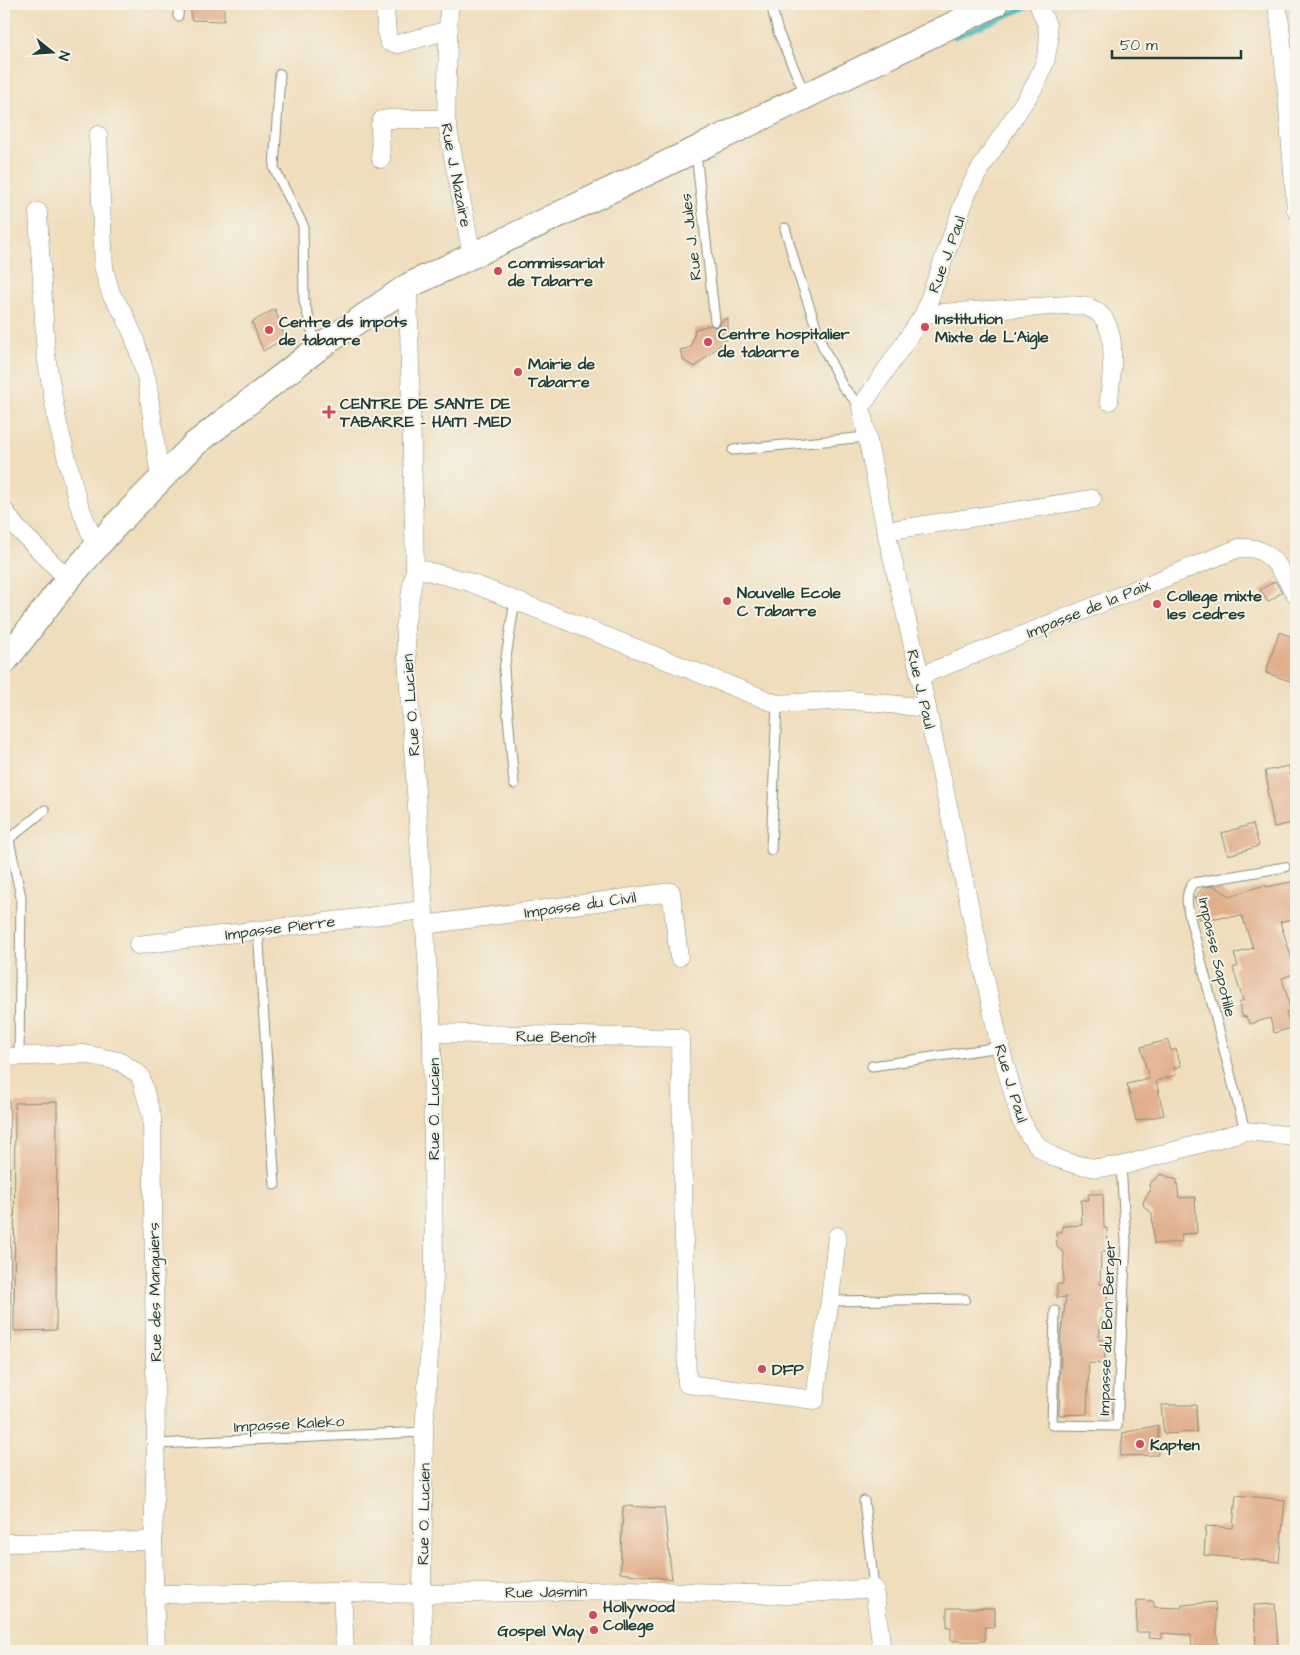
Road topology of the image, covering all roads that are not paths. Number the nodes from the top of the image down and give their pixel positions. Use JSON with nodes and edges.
{"nodes":[{"id":1,"x":179,"y":4,"type":"edge"},
{"id":2,"x":449,"y":4,"type":"edge"},
{"id":3,"x":771,"y":4,"type":"edge"},
{"id":4,"x":995,"y":4,"type":"edge"},
{"id":5,"x":1038,"y":4,"type":"edge"},
{"id":6,"x":1276,"y":4,"type":"edge"},
{"id":7,"x":385,"y":10,"type":"dead end"},
{"id":8,"x":178,"y":16,"type":"dead end"},
{"id":9,"x":449,"y":30,"type":"junction"},
{"id":10,"x":280,"y":74,"type":"dead end"},
{"id":11,"x":806,"y":96,"type":"junction"},
{"id":12,"x":446,"y":119,"type":"junction"},
{"id":13,"x":98,"y":135,"type":"dead end"},
{"id":14,"x":695,"y":150,"type":"junction"},
{"id":15,"x":381,"y":159,"type":"dead end"},
{"id":16,"x":1296,"y":210,"type":"edge"},
{"id":17,"x":38,"y":212,"type":"dead end"},
{"id":18,"x":785,"y":228,"type":"dead end"},
{"id":19,"x":472,"y":256,"type":"junction"},
{"id":20,"x":408,"y":286,"type":"junction"},
{"id":21,"x":924,"y":314,"type":"junction"},
{"id":22,"x":715,"y":321,"type":"dead end"},
{"id":23,"x":317,"y":349,"type":"junction"},
{"id":24,"x":1109,"y":401,"type":"dead end"},
{"id":25,"x":861,"y":407,"type":"junction"},
{"id":26,"x":866,"y":437,"type":"junction"},
{"id":27,"x":733,"y":450,"type":"dead end"},
{"id":28,"x":160,"y":479,"type":"junction"},
{"id":29,"x":1092,"y":500,"type":"dead end"},
{"id":30,"x":4,"y":510,"type":"edge"},
{"id":31,"x":886,"y":531,"type":"junction"},
{"id":32,"x":96,"y":547,"type":"junction"},
{"id":33,"x":415,"y":568,"type":"junction"},
{"id":34,"x":68,"y":579,"type":"junction"},
{"id":35,"x":1296,"y":595,"type":"edge"},
{"id":36,"x":514,"y":600,"type":"junction"},
{"id":37,"x":4,"y":662,"type":"edge"},
{"id":38,"x":920,"y":676,"type":"junction"},
{"id":39,"x":777,"y":704,"type":"junction"},
{"id":40,"x":927,"y":708,"type":"junction"},
{"id":41,"x":514,"y":784,"type":"dead end"},
{"id":42,"x":45,"y":810,"type":"dead end"},
{"id":43,"x":6,"y":841,"type":"edge"},
{"id":44,"x":772,"y":850,"type":"dead end"},
{"id":45,"x":1285,"y":867,"type":"dead end"},
{"id":46,"x":423,"y":918,"type":"junction"},
{"id":47,"x":258,"y":929,"type":"junction"},
{"id":48,"x":138,"y":945,"type":"dead end"},
{"id":49,"x":679,"y":957,"type":"dead end"},
{"id":50,"x":432,"y":1033,"type":"junction"},
{"id":51,"x":1000,"y":1047,"type":"junction"},
{"id":52,"x":11,"y":1057,"type":"edge"},
{"id":53,"x":872,"y":1066,"type":"dead end"},
{"id":54,"x":4,"y":1102,"type":"edge"},
{"id":55,"x":1245,"y":1130,"type":"junction"},
{"id":56,"x":1296,"y":1136,"type":"edge"},
{"id":57,"x":1121,"y":1166,"type":"junction"},
{"id":58,"x":276,"y":1185,"type":"dead end"},
{"id":59,"x":837,"y":1236,"type":"dead end"},
{"id":60,"x":965,"y":1299,"type":"dead end"},
{"id":61,"x":830,"y":1301,"type":"junction"},
{"id":62,"x":1055,"y":1311,"type":"dead end"},
{"id":63,"x":6,"y":1341,"type":"dead end"},
{"id":64,"x":424,"y":1432,"type":"junction"},
{"id":65,"x":156,"y":1444,"type":"junction"},
{"id":66,"x":864,"y":1502,"type":"dead end"},
{"id":67,"x":154,"y":1542,"type":"junction"},
{"id":68,"x":4,"y":1543,"type":"edge"},
{"id":69,"x":874,"y":1588,"type":"junction"},
{"id":70,"x":342,"y":1592,"type":"junction"},
{"id":71,"x":154,"y":1594,"type":"junction"},
{"id":72,"x":422,"y":1594,"type":"junction"},
{"id":73,"x":156,"y":1651,"type":"edge"},
{"id":74,"x":345,"y":1651,"type":"edge"},
{"id":75,"x":424,"y":1651,"type":"edge"},
{"id":76,"x":882,"y":1651,"type":"edge"}],
"edges":[{"from":1,"to":8,"type":"lane"},
{"from":2,"to":9,"type":"street","name":"Rue J. Nazaire"},
{"from":3,"to":11,"type":"lane"},
{"from":4,"to":11,"type":"main road"},
{"from":5,"to":21,"type":"street","name":"Rue J. Paul"},
{"from":6,"to":16,"type":"street"},
{"from":7,"to":9,"type":"street"},
{"from":9,"to":12,"type":"street","name":"Rue J. Nazaire"},
{"from":10,"to":23,"type":"lane"},
{"from":11,"to":14,"type":"main road"},
{"from":12,"to":15,"type":"street"},
{"from":12,"to":19,"type":"street","name":"Rue J. Nazaire"},
{"from":13,"to":28,"type":"street"},
{"from":14,"to":19,"type":"main road"},
{"from":14,"to":22,"type":"lane","name":"Rue J. Jules"},
{"from":17,"to":32,"type":"street"},
{"from":18,"to":25,"type":"lane"},
{"from":19,"to":20,"type":"main road"},
{"from":20,"to":23,"type":"main road"},
{"from":20,"to":33,"type":"street","name":"Rue O. Lucien"},
{"from":21,"to":24,"type":"street"},
{"from":21,"to":25,"type":"street","name":"Rue J. Paul"},
{"from":23,"to":28,"type":"main road"},
{"from":25,"to":26,"type":"street","name":"Rue J. Paul"},
{"from":26,"to":27,"type":"lane"},
{"from":26,"to":31,"type":"street","name":"Rue J. Paul"},
{"from":28,"to":32,"type":"main road"},
{"from":29,"to":31,"type":"street"},
{"from":30,"to":34,"type":"street"},
{"from":31,"to":38,"type":"street","name":"Rue J. Paul"},
{"from":32,"to":34,"type":"main road"},
{"from":33,"to":36,"type":"street"},
{"from":33,"to":46,"type":"street","name":"Rue O. Lucien"},
{"from":34,"to":37,"type":"main road"},
{"from":35,"to":38,"type":"street","name":"Impasse de la Paix"},
{"from":36,"to":39,"type":"street"},
{"from":36,"to":41,"type":"lane"},
{"from":38,"to":40,"type":"street","name":"Rue J. Paul"},
{"from":39,"to":40,"type":"street"},
{"from":39,"to":44,"type":"lane"},
{"from":40,"to":51,"type":"street","name":"Rue J. Paul"},
{"from":42,"to":43,"type":"lane"},
{"from":43,"to":52,"type":"lane"},
{"from":45,"to":55,"type":"lane","name":"Impasse Sapotille"},
{"from":46,"to":47,"type":"street","name":"Impasse Pierre"},
{"from":46,"to":49,"type":"street","name":"Impasse du Civil"},
{"from":46,"to":50,"type":"street","name":"Rue O. Lucien"},
{"from":47,"to":48,"type":"street","name":"Impasse Pierre"},
{"from":47,"to":58,"type":"lane"},
{"from":50,"to":61,"type":"street","name":"Rue Benoît"},
{"from":50,"to":64,"type":"street","name":"Rue O. Lucien"},
{"from":51,"to":53,"type":"lane"},
{"from":51,"to":57,"type":"street","name":"Rue J. Paul"},
{"from":52,"to":65,"type":"street","name":"Rue des Manguiers"},
{"from":54,"to":63,"type":"lane"},
{"from":55,"to":56,"type":"street","name":"Rue J. Paul"},
{"from":55,"to":57,"type":"street","name":"Rue J. Paul"},
{"from":57,"to":62,"type":"lane","name":"Impasse du Bon Berger"},
{"from":59,"to":61,"type":"street"},
{"from":60,"to":61,"type":"lane"},
{"from":64,"to":65,"type":"lane","name":"Impasse Kaleko"},
{"from":64,"to":72,"type":"street","name":"Rue O. Lucien"},
{"from":65,"to":67,"type":"street","name":"Rue des Manguiers"},
{"from":66,"to":69,"type":"lane"},
{"from":67,"to":68,"type":"street"},
{"from":67,"to":71,"type":"street","name":"Rue des Manguiers"},
{"from":69,"to":72,"type":"street","name":"Rue Jasmin"},
{"from":69,"to":76,"type":"street"},
{"from":70,"to":71,"type":"street","name":"Rue Jasmin"},
{"from":70,"to":72,"type":"street","name":"Rue Jasmin"},
{"from":70,"to":74,"type":"street"},
{"from":71,"to":73,"type":"street","name":"Rue des Manguiers"},
{"from":72,"to":75,"type":"street","name":"Rue O. Lucien"}]}
